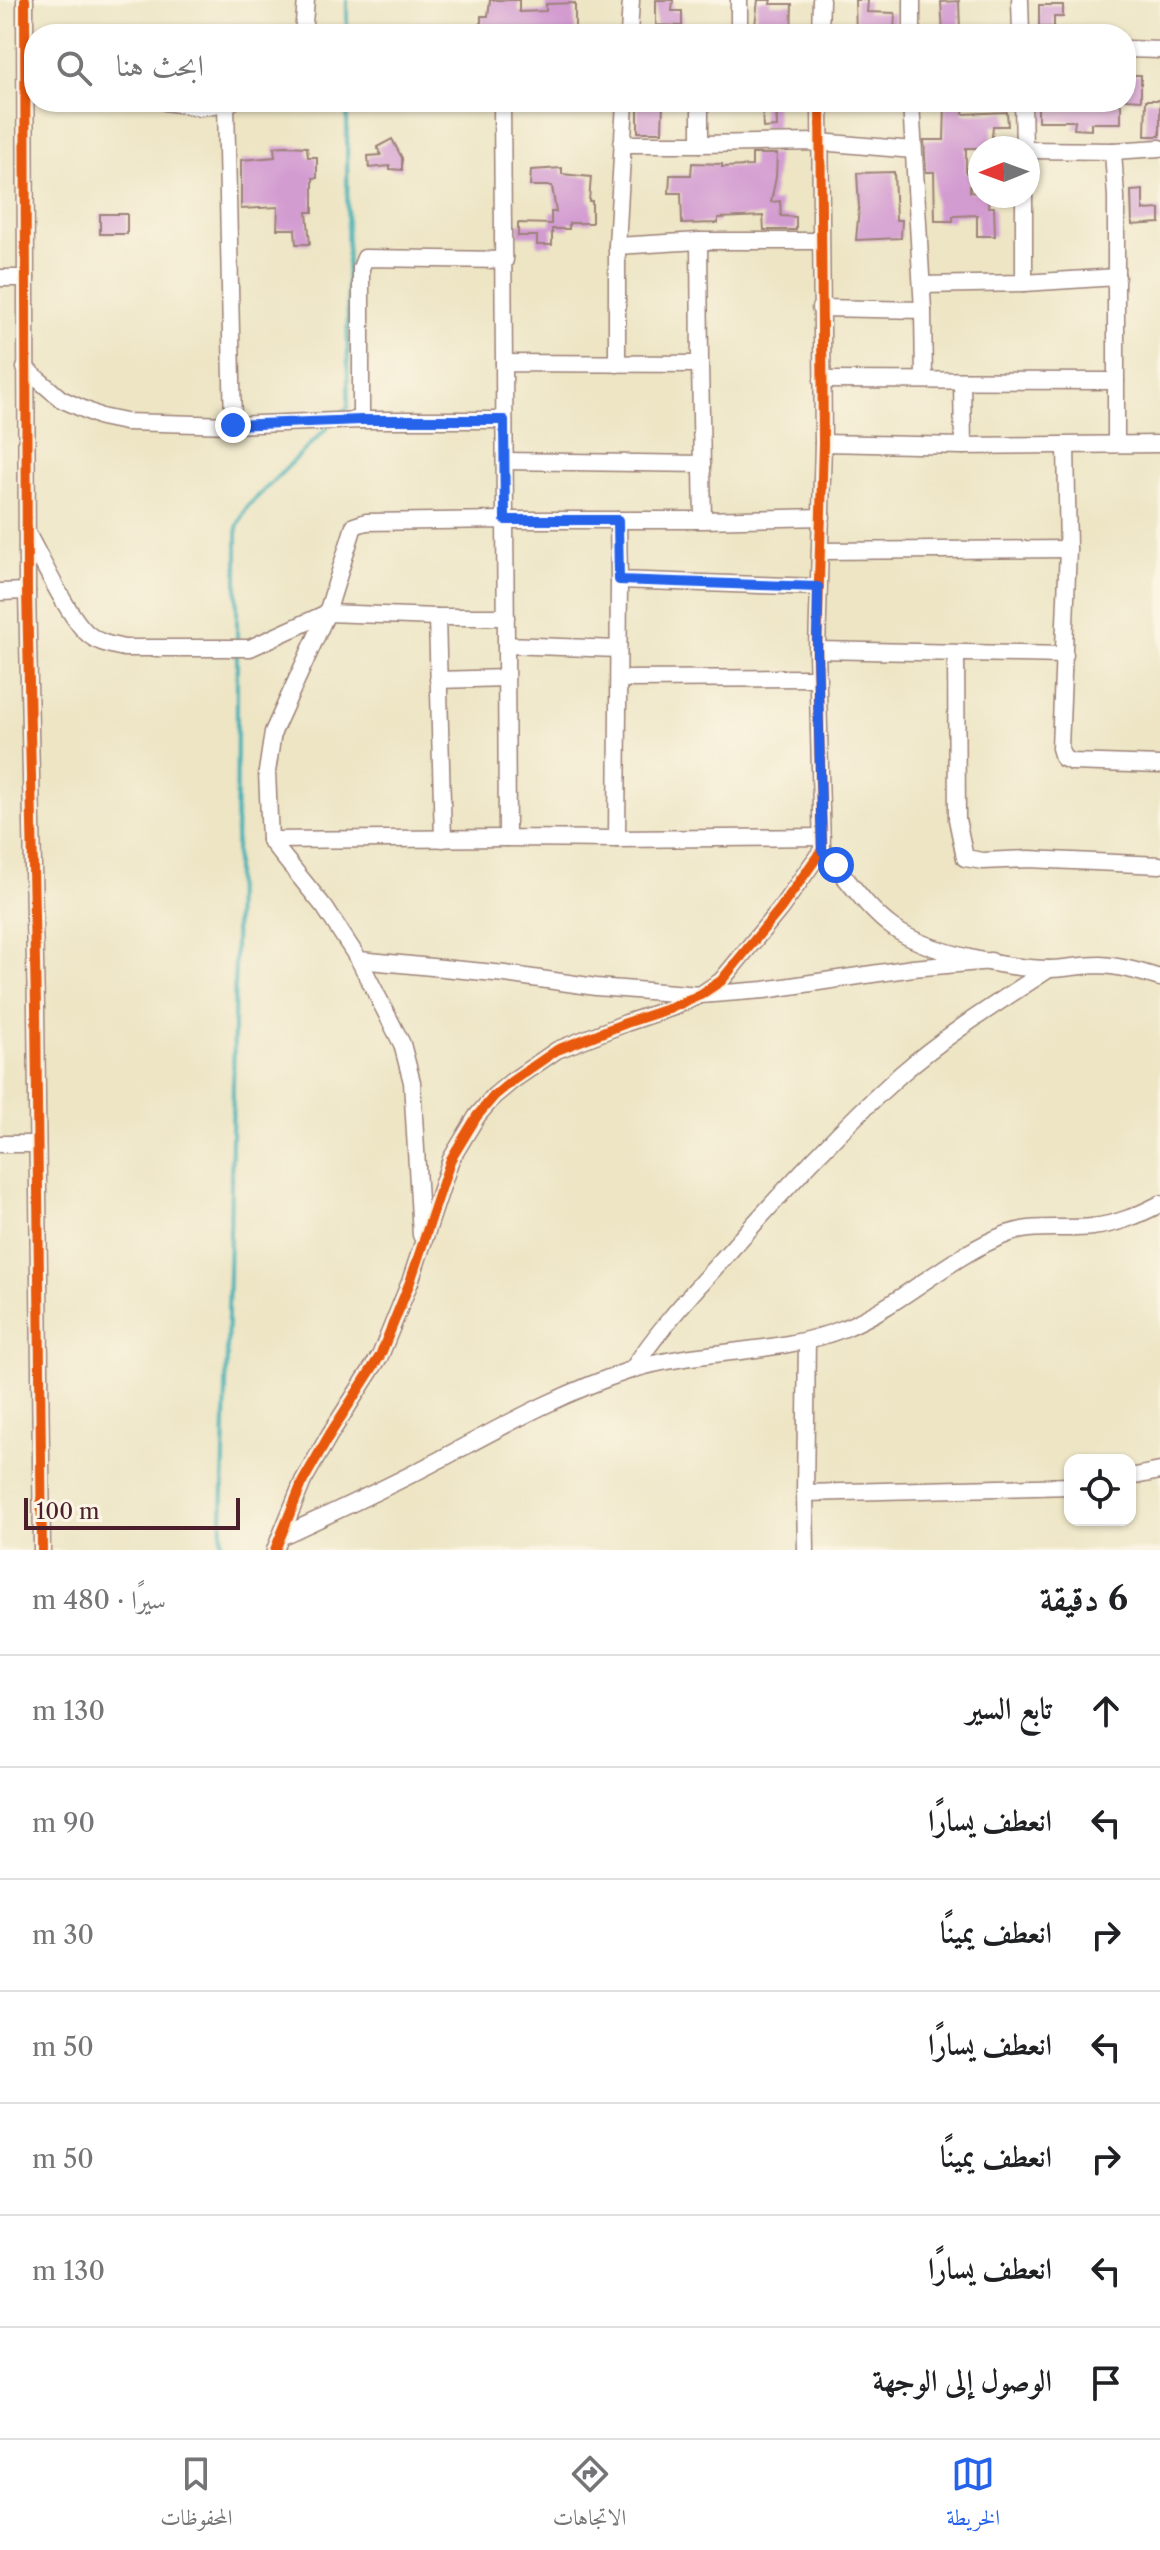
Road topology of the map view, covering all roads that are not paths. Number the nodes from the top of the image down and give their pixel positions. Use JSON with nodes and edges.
{"nodes":[{"id":1,"x":25,"y":0,"type":"edge"},
{"id":2,"x":306,"y":0,"type":"edge"},
{"id":3,"x":631,"y":0,"type":"edge"},
{"id":4,"x":739,"y":0,"type":"edge"},
{"id":5,"x":821,"y":0,"type":"edge"},
{"id":6,"x":912,"y":0,"type":"edge"},
{"id":7,"x":1020,"y":0,"type":"edge"},
{"id":8,"x":27,"y":24,"type":"edge"},
{"id":9,"x":304,"y":24,"type":"edge"},
{"id":10,"x":630,"y":24,"type":"edge"},
{"id":11,"x":739,"y":24,"type":"edge"},
{"id":12,"x":820,"y":24,"type":"edge"},
{"id":13,"x":912,"y":24,"type":"edge"},
{"id":14,"x":1021,"y":24,"type":"edge"},
{"id":15,"x":1136,"y":49,"type":"edge"},
{"id":16,"x":1160,"y":50,"type":"edge"},
{"id":17,"x":29,"y":112,"type":"edge"},
{"id":18,"x":229,"y":112,"type":"edge"},
{"id":19,"x":502,"y":112,"type":"edge"},
{"id":20,"x":624,"y":112,"type":"edge"},
{"id":21,"x":700,"y":112,"type":"edge"},
{"id":22,"x":820,"y":112,"type":"edge"},
{"id":23,"x":911,"y":112,"type":"edge"},
{"id":24,"x":1024,"y":112,"type":"edge"},
{"id":25,"x":1025,"y":136,"type":"edge"},
{"id":26,"x":819,"y":142,"type":"junction"},
{"id":27,"x":622,"y":144,"type":"junction"},
{"id":28,"x":700,"y":144,"type":"junction"},
{"id":29,"x":1160,"y":148,"type":"edge"},
{"id":30,"x":1040,"y":149,"type":"edge"},
{"id":31,"x":913,"y":150,"type":"junction"},
{"id":32,"x":1113,"y":151,"type":"junction"},
{"id":33,"x":1024,"y":208,"type":"edge"},
{"id":34,"x":699,"y":241,"type":"junction"},
{"id":35,"x":820,"y":241,"type":"junction"},
{"id":36,"x":617,"y":246,"type":"junction"},
{"id":37,"x":505,"y":260,"type":"junction"},
{"id":38,"x":1117,"y":277,"type":"junction"},
{"id":39,"x":0,"y":278,"type":"edge"},
{"id":40,"x":26,"y":278,"type":"junction"},
{"id":41,"x":1024,"y":283,"type":"junction"},
{"id":42,"x":922,"y":285,"type":"junction"},
{"id":43,"x":820,"y":308,"type":"junction"},
{"id":44,"x":923,"y":310,"type":"junction"},
{"id":45,"x":504,"y":363,"type":"junction"},
{"id":46,"x":617,"y":364,"type":"junction"},
{"id":47,"x":700,"y":364,"type":"junction"},
{"id":48,"x":25,"y":368,"type":"junction"},
{"id":49,"x":822,"y":380,"type":"junction"},
{"id":50,"x":924,"y":380,"type":"junction"},
{"id":51,"x":962,"y":381,"type":"junction"},
{"id":52,"x":1116,"y":381,"type":"junction"},
{"id":53,"x":361,"y":420,"type":"junction"},
{"id":54,"x":504,"y":420,"type":"junction"},
{"id":55,"x":233,"y":425,"type":"junction"},
{"id":56,"x":823,"y":443,"type":"junction"},
{"id":57,"x":1116,"y":443,"type":"junction"},
{"id":58,"x":1160,"y":444,"type":"edge"},
{"id":59,"x":963,"y":446,"type":"junction"},
{"id":60,"x":1066,"y":446,"type":"junction"},
{"id":61,"x":505,"y":461,"type":"junction"},
{"id":62,"x":702,"y":464,"type":"junction"},
{"id":63,"x":822,"y":517,"type":"junction"},
{"id":64,"x":505,"y":520,"type":"junction"},
{"id":65,"x":618,"y":520,"type":"junction"},
{"id":66,"x":703,"y":520,"type":"junction"},
{"id":67,"x":27,"y":534,"type":"junction"},
{"id":68,"x":1068,"y":549,"type":"junction"},
{"id":69,"x":820,"y":551,"type":"junction"},
{"id":70,"x":619,"y":580,"type":"junction"},
{"id":71,"x":818,"y":587,"type":"junction"},
{"id":72,"x":27,"y":591,"type":"junction"},
{"id":73,"x":0,"y":592,"type":"edge"},
{"id":74,"x":327,"y":613,"type":"junction"},
{"id":75,"x":437,"y":617,"type":"junction"},
{"id":76,"x":506,"y":617,"type":"junction"},
{"id":77,"x":506,"y":645,"type":"junction"},
{"id":78,"x":618,"y":649,"type":"junction"},
{"id":79,"x":817,"y":650,"type":"junction"},
{"id":80,"x":956,"y":654,"type":"junction"},
{"id":81,"x":1065,"y":655,"type":"junction"},
{"id":82,"x":506,"y":678,"type":"junction"},
{"id":83,"x":818,"y":678,"type":"junction"},
{"id":84,"x":619,"y":679,"type":"junction"},
{"id":85,"x":438,"y":680,"type":"junction"},
{"id":86,"x":1160,"y":765,"type":"edge"},
{"id":87,"x":507,"y":838,"type":"junction"},
{"id":88,"x":443,"y":839,"type":"junction"},
{"id":89,"x":617,"y":839,"type":"junction"},
{"id":90,"x":270,"y":840,"type":"junction"},
{"id":91,"x":822,"y":844,"type":"junction"},
{"id":92,"x":1160,"y":865,"type":"edge"},
{"id":93,"x":359,"y":960,"type":"junction"},
{"id":94,"x":991,"y":961,"type":"junction"},
{"id":95,"x":1049,"y":969,"type":"junction"},
{"id":96,"x":1160,"y":978,"type":"edge"},
{"id":97,"x":700,"y":995,"type":"junction"},
{"id":98,"x":0,"y":1144,"type":"edge"},
{"id":99,"x":36,"y":1144,"type":"junction"},
{"id":100,"x":1160,"y":1204,"type":"edge"},
{"id":101,"x":422,"y":1249,"type":"junction"},
{"id":102,"x":807,"y":1341,"type":"junction"},
{"id":103,"x":632,"y":1370,"type":"junction"},
{"id":104,"x":1160,"y":1471,"type":"edge"},
{"id":105,"x":1136,"y":1476,"type":"edge"},
{"id":106,"x":1064,"y":1486,"type":"edge"},
{"id":107,"x":805,"y":1493,"type":"junction"},
{"id":108,"x":278,"y":1544,"type":"edge"},
{"id":109,"x":42,"y":1550,"type":"edge"},
{"id":110,"x":806,"y":1550,"type":"edge"}],
"edges":[{"from":1,"to":8,"type":"street"},
{"from":2,"to":9,"type":"street"},
{"from":3,"to":10,"type":"street"},
{"from":4,"to":11,"type":"street"},
{"from":5,"to":12,"type":"street"},
{"from":6,"to":13,"type":"street"},
{"from":7,"to":14,"type":"street"},
{"from":15,"to":16,"type":"street"},
{"from":17,"to":40,"type":"street"},
{"from":18,"to":55,"type":"street"},
{"from":19,"to":37,"type":"street"},
{"from":20,"to":27,"type":"street"},
{"from":21,"to":28,"type":"street"},
{"from":22,"to":26,"type":"street"},
{"from":23,"to":31,"type":"street"},
{"from":24,"to":25,"type":"street"},
{"from":26,"to":28,"type":"street"},
{"from":26,"to":31,"type":"street"},
{"from":26,"to":35,"type":"street"},
{"from":27,"to":28,"type":"street"},
{"from":27,"to":36,"type":"street"},
{"from":29,"to":32,"type":"street"},
{"from":30,"to":32,"type":"street"},
{"from":31,"to":42,"type":"street"},
{"from":32,"to":38,"type":"street"},
{"from":33,"to":41,"type":"street"},
{"from":34,"to":35,"type":"street"},
{"from":34,"to":36,"type":"street"},
{"from":34,"to":47,"type":"street"},
{"from":35,"to":43,"type":"street"},
{"from":36,"to":46,"type":"street"},
{"from":37,"to":45,"type":"street"},
{"from":37,"to":53,"type":"street"},
{"from":38,"to":41,"type":"street"},
{"from":38,"to":52,"type":"street"},
{"from":39,"to":40,"type":"street"},
{"from":40,"to":48,"type":"street"},
{"from":41,"to":42,"type":"street"},
{"from":42,"to":44,"type":"street"},
{"from":43,"to":44,"type":"street"},
{"from":43,"to":49,"type":"street"},
{"from":44,"to":50,"type":"street"},
{"from":45,"to":46,"type":"street"},
{"from":45,"to":54,"type":"street"},
{"from":46,"to":47,"type":"street"},
{"from":47,"to":62,"type":"street"},
{"from":48,"to":55,"type":"street"},
{"from":48,"to":67,"type":"street"},
{"from":49,"to":50,"type":"street"},
{"from":49,"to":56,"type":"street"},
{"from":50,"to":51,"type":"street"},
{"from":51,"to":52,"type":"street"},
{"from":51,"to":59,"type":"street"},
{"from":52,"to":57,"type":"street"},
{"from":53,"to":54,"type":"street"},
{"from":53,"to":55,"type":"street"},
{"from":54,"to":61,"type":"street"},
{"from":56,"to":59,"type":"street"},
{"from":56,"to":63,"type":"street"},
{"from":57,"to":58,"type":"street"},
{"from":57,"to":60,"type":"street"},
{"from":59,"to":60,"type":"street"},
{"from":60,"to":68,"type":"street"},
{"from":61,"to":62,"type":"street"},
{"from":61,"to":64,"type":"street"},
{"from":62,"to":66,"type":"street"},
{"from":63,"to":66,"type":"street"},
{"from":63,"to":69,"type":"street"},
{"from":64,"to":65,"type":"street"},
{"from":64,"to":74,"type":"street"},
{"from":64,"to":76,"type":"street"},
{"from":65,"to":66,"type":"street"},
{"from":65,"to":70,"type":"street"},
{"from":67,"to":72,"type":"street"},
{"from":67,"to":74,"type":"street"},
{"from":68,"to":69,"type":"street"},
{"from":68,"to":81,"type":"street"},
{"from":69,"to":71,"type":"street"},
{"from":70,"to":71,"type":"street"},
{"from":70,"to":78,"type":"street"},
{"from":71,"to":79,"type":"street"},
{"from":72,"to":73,"type":"street"},
{"from":72,"to":99,"type":"street"},
{"from":74,"to":75,"type":"street"},
{"from":74,"to":90,"type":"street"},
{"from":75,"to":76,"type":"street"},
{"from":75,"to":85,"type":"street"},
{"from":76,"to":77,"type":"street"},
{"from":77,"to":78,"type":"street"},
{"from":77,"to":82,"type":"street"},
{"from":78,"to":84,"type":"street"},
{"from":79,"to":80,"type":"street"},
{"from":79,"to":83,"type":"street"},
{"from":80,"to":81,"type":"street"},
{"from":80,"to":92,"type":"street"},
{"from":81,"to":86,"type":"street"},
{"from":82,"to":85,"type":"street"},
{"from":82,"to":87,"type":"street"},
{"from":83,"to":84,"type":"street"},
{"from":83,"to":91,"type":"street"},
{"from":84,"to":89,"type":"street"},
{"from":85,"to":88,"type":"street"},
{"from":87,"to":88,"type":"street"},
{"from":87,"to":89,"type":"street"},
{"from":88,"to":90,"type":"street"},
{"from":89,"to":91,"type":"street"},
{"from":90,"to":93,"type":"street"},
{"from":91,"to":94,"type":"street"},
{"from":91,"to":97,"type":"street"},
{"from":93,"to":97,"type":"street"},
{"from":93,"to":101,"type":"street"},
{"from":94,"to":95,"type":"street"},
{"from":94,"to":97,"type":"street"},
{"from":95,"to":96,"type":"street"},
{"from":95,"to":103,"type":"street"},
{"from":97,"to":101,"type":"street"},
{"from":98,"to":99,"type":"street"},
{"from":99,"to":109,"type":"street"},
{"from":100,"to":102,"type":"street"},
{"from":101,"to":108,"type":"street"},
{"from":102,"to":103,"type":"street"},
{"from":102,"to":107,"type":"street"},
{"from":103,"to":108,"type":"street"},
{"from":104,"to":105,"type":"street"},
{"from":106,"to":107,"type":"street"},
{"from":107,"to":110,"type":"street"}]}
